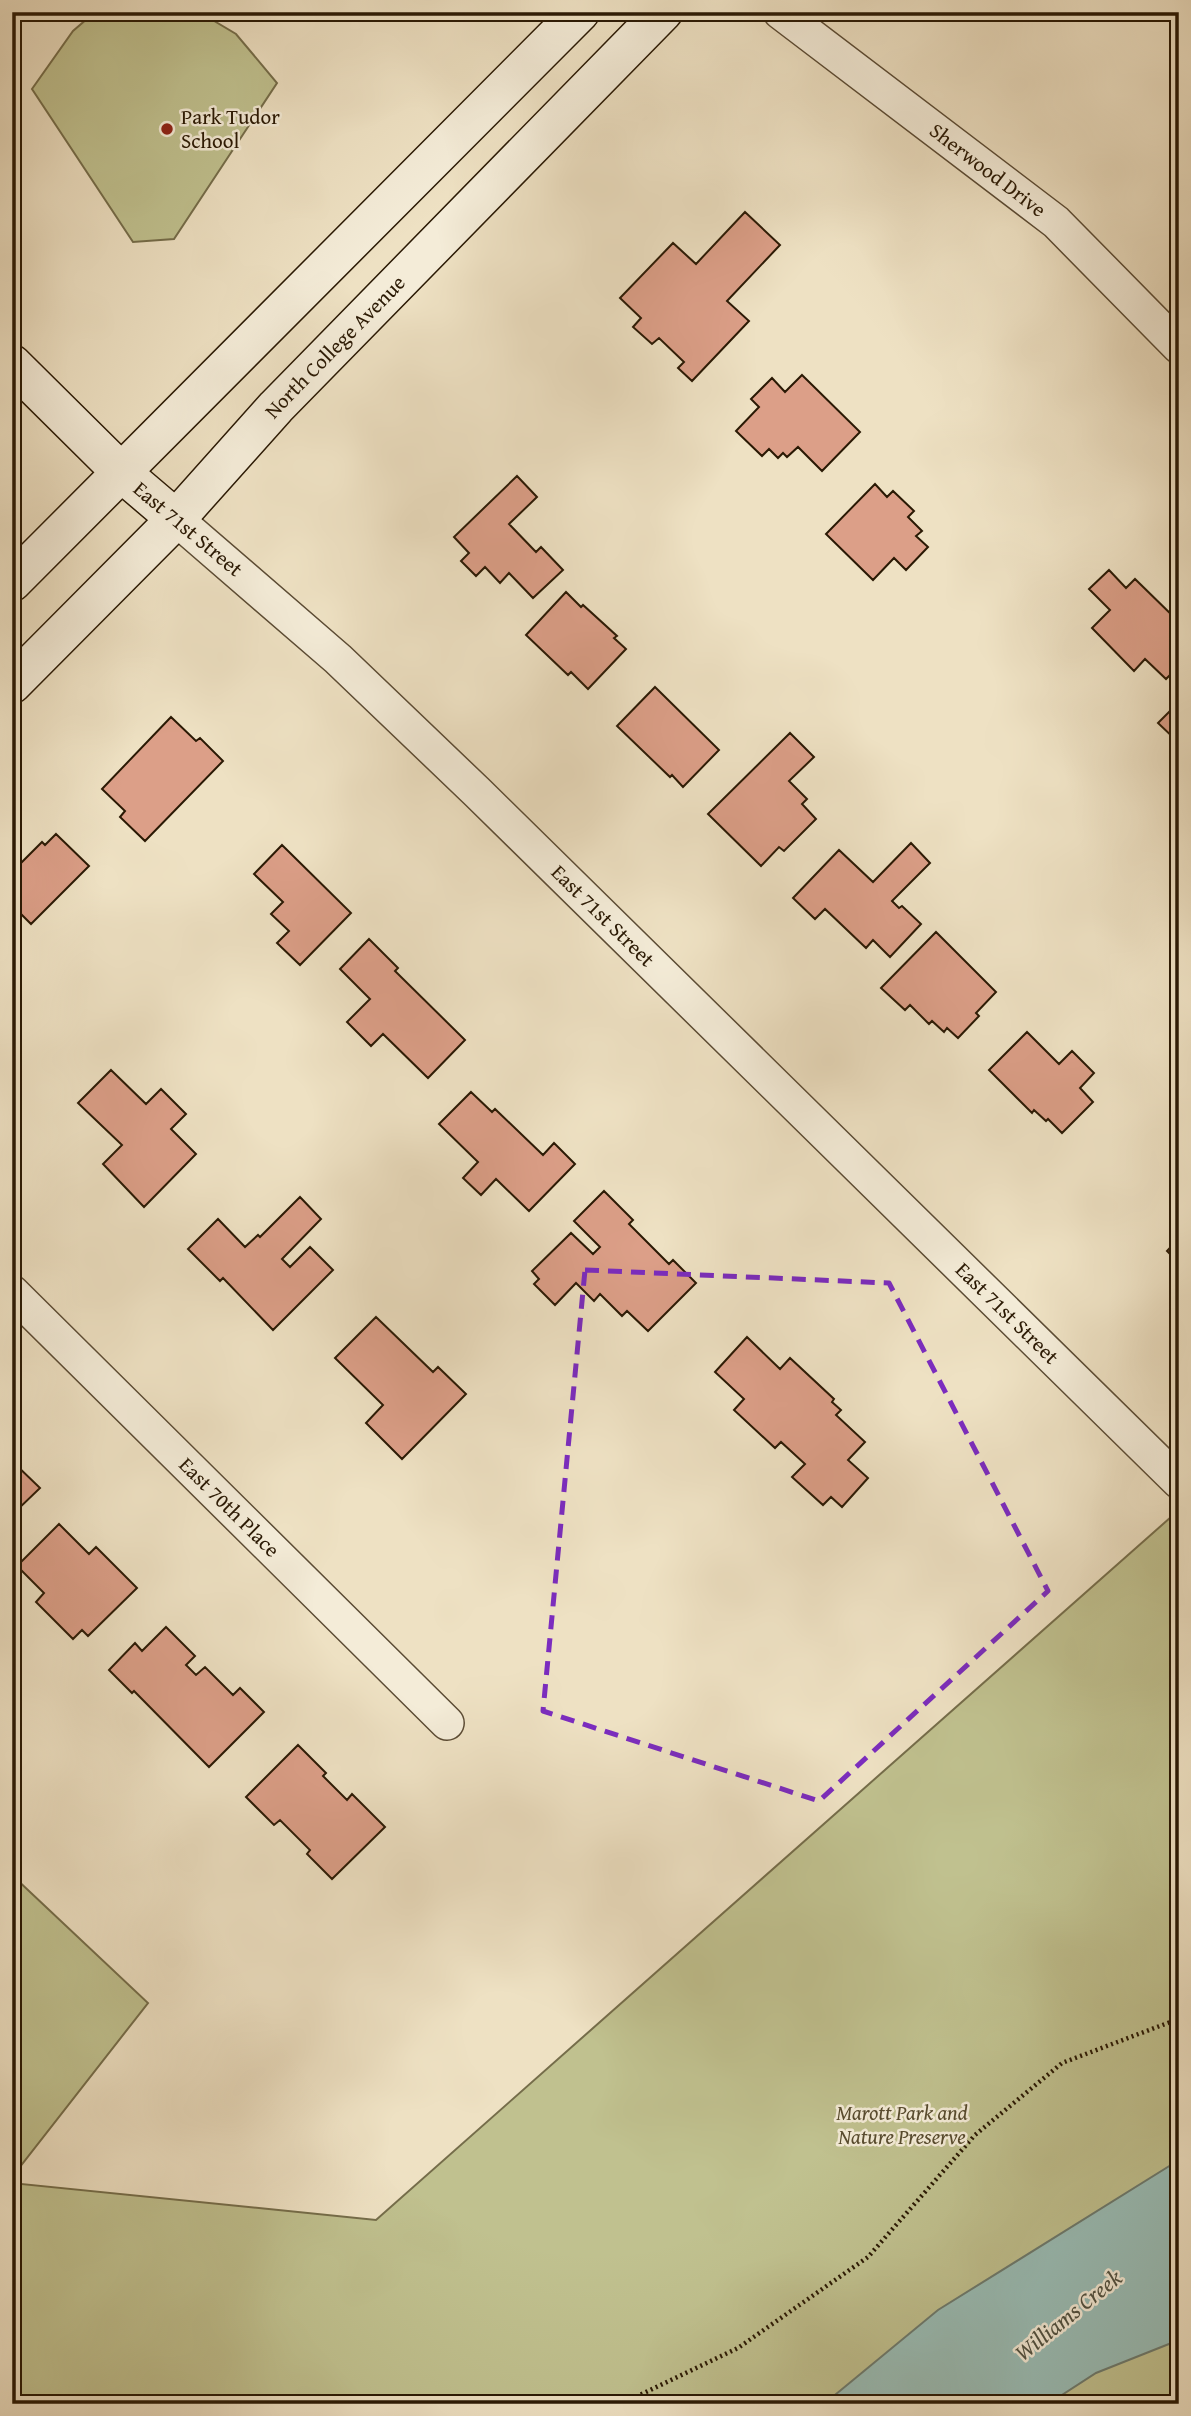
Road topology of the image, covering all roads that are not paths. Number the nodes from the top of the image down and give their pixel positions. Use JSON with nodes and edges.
{"nodes":[{"id":1,"x":580,"y":12,"type":"edge"},
{"id":2,"x":663,"y":12,"type":"edge"},
{"id":3,"x":780,"y":12,"type":"edge"},
{"id":4,"x":1179,"y":348,"type":"edge"},
{"id":5,"x":12,"y":364,"type":"edge"},
{"id":6,"x":122,"y":473,"type":"junction"},
{"id":7,"x":176,"y":519,"type":"junction"},
{"id":8,"x":12,"y":582,"type":"edge"},
{"id":9,"x":12,"y":684,"type":"edge"},
{"id":10,"x":12,"y":1292,"type":"edge"},
{"id":11,"x":1179,"y":1482,"type":"edge"},
{"id":12,"x":447,"y":1723,"type":"dead end"}],
"edges":[{"from":1,"to":6,"type":"main road"},
{"from":2,"to":7,"type":"main road","name":"North College Avenue"},
{"from":3,"to":4,"type":"street","name":"Sherwood Drive"},
{"from":5,"to":6,"type":"main road","name":"East 71st Street"},
{"from":6,"to":7,"type":"main road","name":"East 71st Street"},
{"from":6,"to":8,"type":"main road"},
{"from":7,"to":9,"type":"main road","name":"North College Avenue"},
{"from":7,"to":11,"type":"street","name":"East 71st Street"},
{"from":10,"to":12,"type":"street","name":"East 70th Place"}]}
